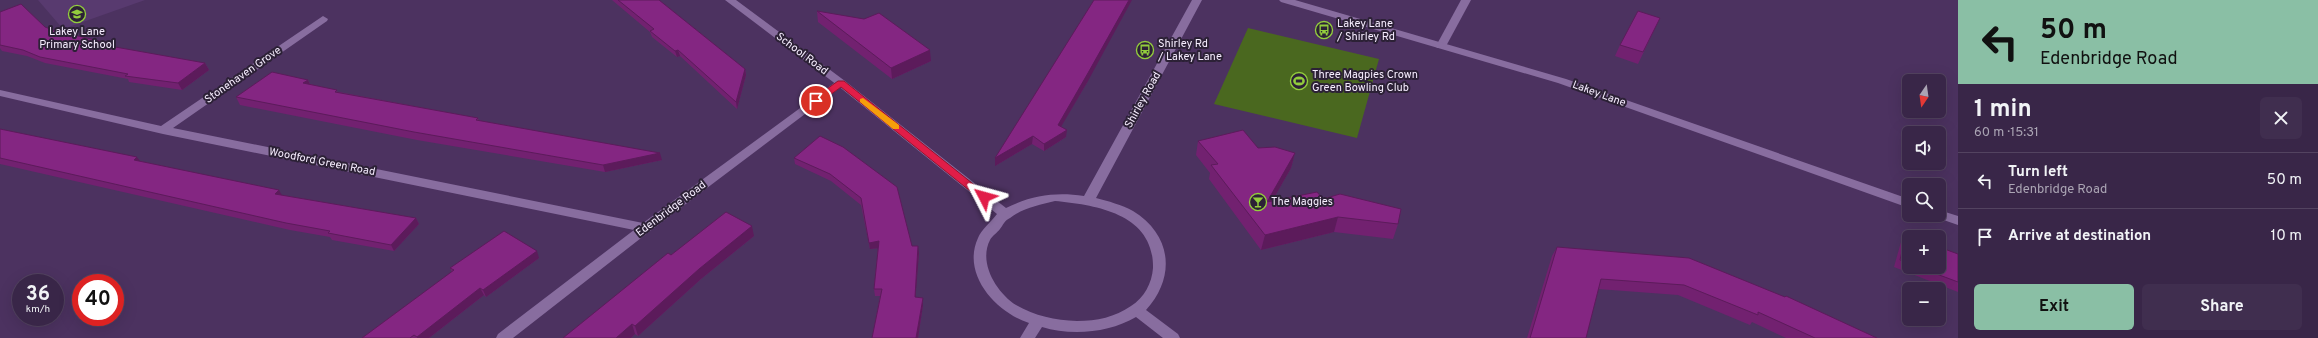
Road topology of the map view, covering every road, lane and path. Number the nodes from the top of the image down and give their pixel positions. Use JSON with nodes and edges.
{"nodes":[{"id":1,"x":730,"y":0,"type":"edge"},
{"id":2,"x":1198,"y":0,"type":"edge"},
{"id":3,"x":1284,"y":0,"type":"edge"},
{"id":4,"x":1466,"y":0,"type":"edge"},
{"id":5,"x":323,"y":19,"type":"dead end"},
{"id":6,"x":1441,"y":46,"type":"junction"},
{"id":7,"x":841,"y":83,"type":"junction"},
{"id":8,"x":0,"y":93,"type":"edge"},
{"id":9,"x":163,"y":130,"type":"junction"},
{"id":10,"x":1088,"y":199,"type":"junction"},
{"id":11,"x":1902,"y":201,"type":"edge"},
{"id":12,"x":1005,"y":214,"type":"junction"},
{"id":13,"x":1946,"y":217,"type":"edge"},
{"id":14,"x":1958,"y":221,"type":"edge"},
{"id":15,"x":645,"y":228,"type":"junction"},
{"id":16,"x":1136,"y":310,"type":"junction"},
{"id":17,"x":1038,"y":321,"type":"junction"},
{"id":18,"x":503,"y":338,"type":"edge"},
{"id":19,"x":1026,"y":338,"type":"edge"},
{"id":20,"x":1173,"y":338,"type":"edge"}],
"edges":[{"from":1,"to":7,"type":"street","name":"School Road"},
{"from":2,"to":10,"type":"street","name":"Shirley Road"},
{"from":3,"to":6,"type":"street","name":"Lakey Lane"},
{"from":4,"to":6,"type":"street"},
{"from":5,"to":9,"type":"street","name":"Stonehaven Grove"},
{"from":6,"to":11,"type":"street","name":"Lakey Lane"},
{"from":7,"to":12,"type":"street","name":"School Road"},
{"from":7,"to":15,"type":"street","name":"Edenbridge Road"},
{"from":8,"to":9,"type":"street","name":"Woodford Green Road"},
{"from":9,"to":15,"type":"street","name":"Woodford Green Road"},
{"from":10,"to":12,"type":"street"},
{"from":10,"to":16,"type":"street"},
{"from":12,"to":17,"type":"street"},
{"from":13,"to":14,"type":"street"},
{"from":15,"to":18,"type":"street","name":"Edenbridge Road"},
{"from":16,"to":17,"type":"street"},
{"from":16,"to":20,"type":"street"},
{"from":17,"to":19,"type":"street"}]}
